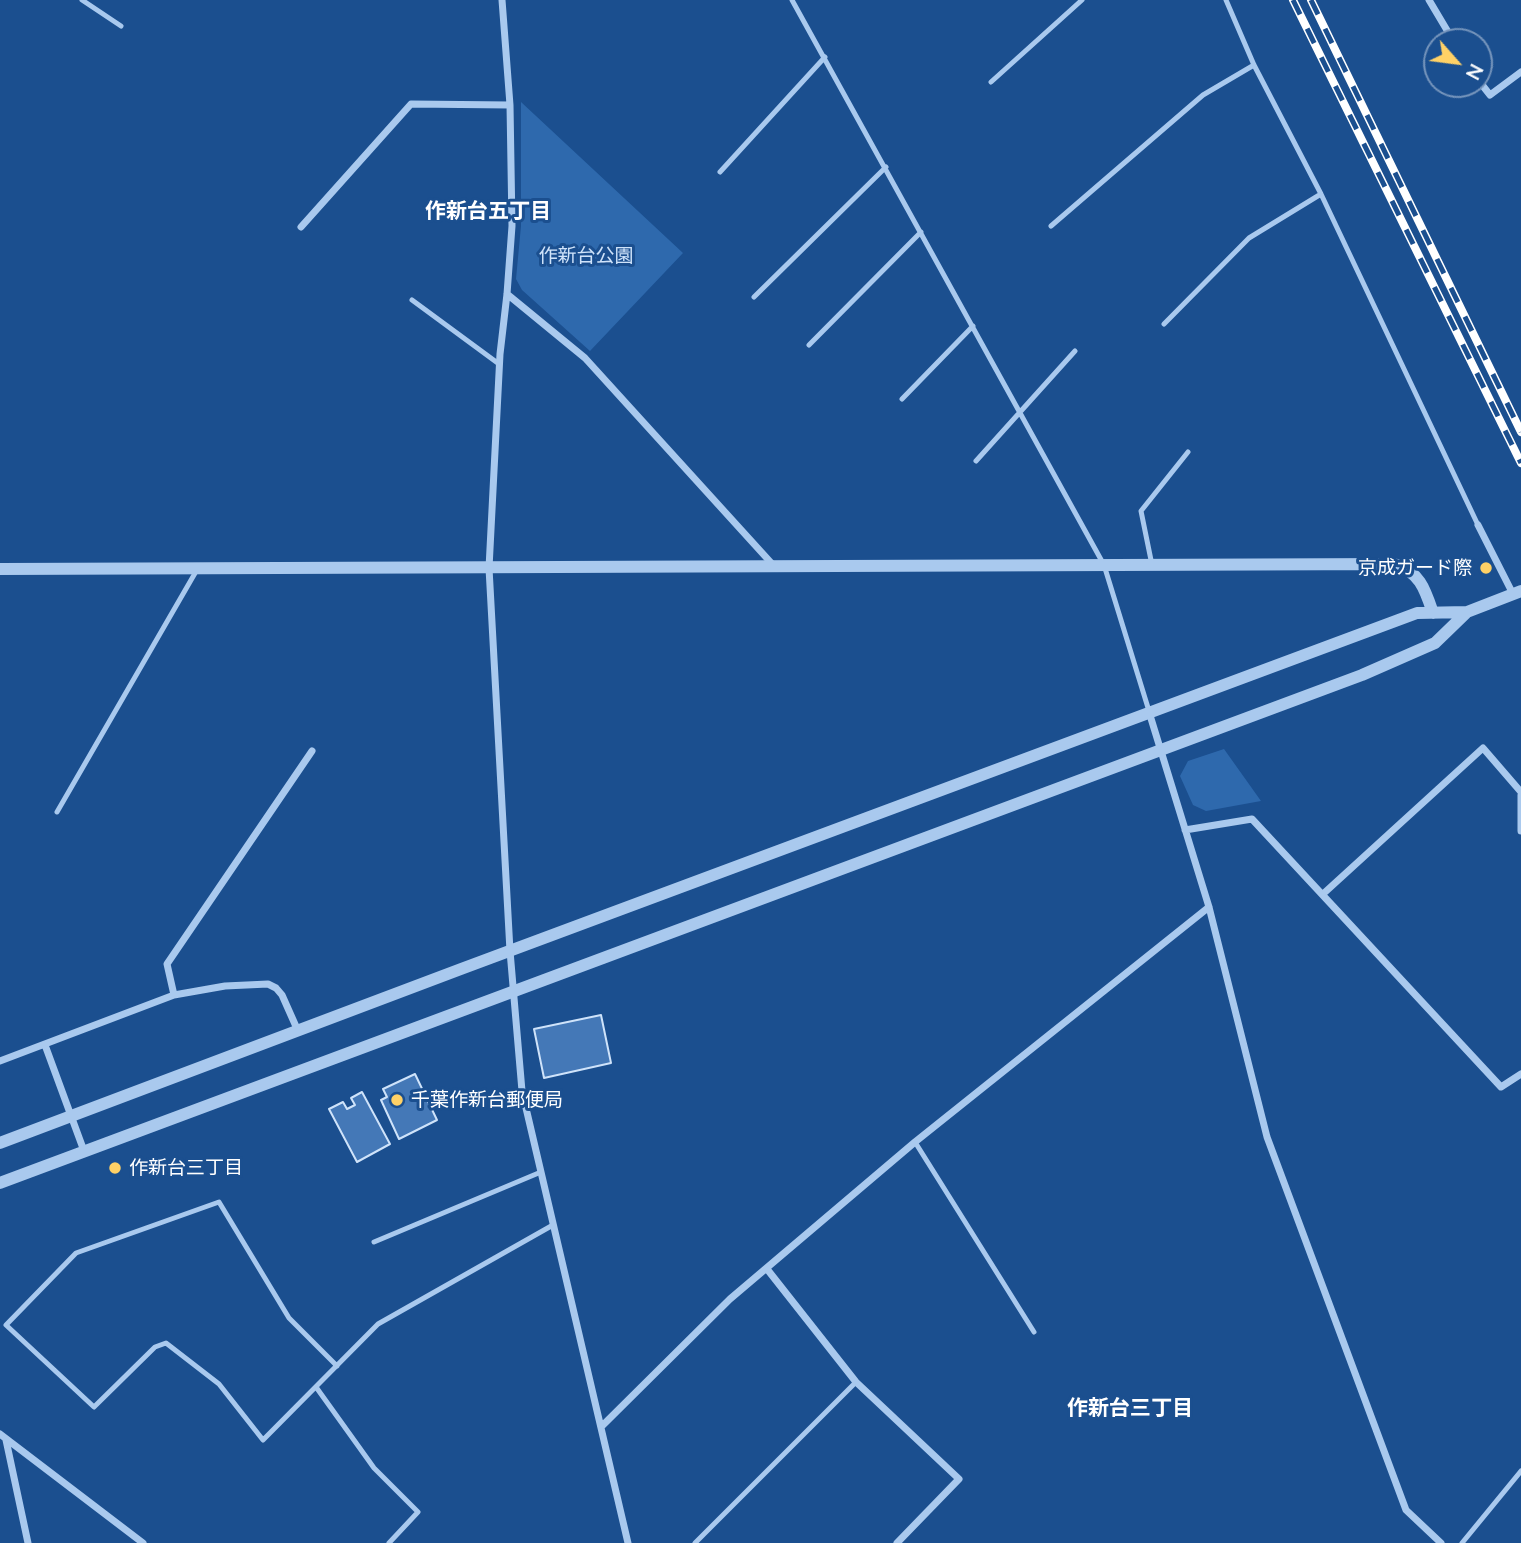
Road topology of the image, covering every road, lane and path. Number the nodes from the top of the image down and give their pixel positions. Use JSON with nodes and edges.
{"nodes":[{"id":1,"x":82,"y":0,"type":"edge"},
{"id":2,"x":502,"y":0,"type":"edge"},
{"id":3,"x":792,"y":0,"type":"edge"},
{"id":4,"x":1082,"y":0,"type":"edge"},
{"id":5,"x":1226,"y":0,"type":"edge"},
{"id":6,"x":1429,"y":0,"type":"edge"},
{"id":7,"x":121,"y":26,"type":"dead end"},
{"id":8,"x":1446,"y":28,"type":"edge"},
{"id":9,"x":825,"y":57,"type":"junction"},
{"id":10,"x":1254,"y":65,"type":"junction"},
{"id":11,"x":1521,"y":72,"type":"edge"},
{"id":12,"x":991,"y":82,"type":"dead end"},
{"id":13,"x":1493,"y":93,"type":"edge"},
{"id":14,"x":510,"y":105,"type":"junction"},
{"id":15,"x":886,"y":167,"type":"junction"},
{"id":16,"x":720,"y":172,"type":"dead end"},
{"id":17,"x":1321,"y":194,"type":"junction"},
{"id":18,"x":1051,"y":226,"type":"dead end"},
{"id":19,"x":301,"y":227,"type":"dead end"},
{"id":20,"x":921,"y":232,"type":"junction"},
{"id":21,"x":507,"y":294,"type":"junction"},
{"id":22,"x":754,"y":297,"type":"dead end"},
{"id":23,"x":412,"y":300,"type":"dead end"},
{"id":24,"x":1164,"y":324,"type":"dead end"},
{"id":25,"x":973,"y":326,"type":"junction"},
{"id":26,"x":809,"y":345,"type":"dead end"},
{"id":27,"x":1075,"y":351,"type":"dead end"},
{"id":28,"x":499,"y":364,"type":"junction"},
{"id":29,"x":902,"y":399,"type":"dead end"},
{"id":30,"x":1021,"y":414,"type":"junction"},
{"id":31,"x":1188,"y":452,"type":"dead end"},
{"id":32,"x":976,"y":461,"type":"dead end"},
{"id":33,"x":1478,"y":525,"type":"joint"},
{"id":34,"x":1104,"y":565,"type":"junction"},
{"id":35,"x":1152,"y":565,"type":"junction"},
{"id":36,"x":774,"y":567,"type":"junction"},
{"id":37,"x":198,"y":568,"type":"junction"},
{"id":38,"x":489,"y":568,"type":"junction"},
{"id":39,"x":0,"y":569,"type":"edge"},
{"id":40,"x":1517,"y":592,"type":"edge"},
{"id":41,"x":1467,"y":612,"type":"junction"},
{"id":42,"x":1433,"y":613,"type":"junction"},
{"id":43,"x":1149,"y":712,"type":"junction"},
{"id":44,"x":1160,"y":749,"type":"junction"},
{"id":45,"x":312,"y":751,"type":"dead end"},
{"id":46,"x":1521,"y":793,"type":"edge"},
{"id":47,"x":57,"y":812,"type":"dead end"},
{"id":48,"x":1185,"y":830,"type":"junction"},
{"id":49,"x":1521,"y":831,"type":"edge"},
{"id":50,"x":1323,"y":894,"type":"junction"},
{"id":51,"x":1209,"y":907,"type":"junction"},
{"id":52,"x":510,"y":951,"type":"junction"},
{"id":53,"x":513,"y":991,"type":"junction"},
{"id":54,"x":174,"y":995,"type":"junction"},
{"id":55,"x":298,"y":1031,"type":"junction"},
{"id":56,"x":45,"y":1045,"type":"junction"},
{"id":57,"x":0,"y":1061,"type":"edge"},
{"id":58,"x":1521,"y":1074,"type":"edge"},
{"id":59,"x":71,"y":1116,"type":"junction"},
{"id":60,"x":915,"y":1142,"type":"junction"},
{"id":61,"x":0,"y":1143,"type":"edge"},
{"id":62,"x":84,"y":1151,"type":"junction"},
{"id":63,"x":541,"y":1172,"type":"junction"},
{"id":64,"x":0,"y":1183,"type":"edge"},
{"id":65,"x":553,"y":1225,"type":"junction"},
{"id":66,"x":374,"y":1242,"type":"dead end"},
{"id":67,"x":767,"y":1269,"type":"junction"},
{"id":68,"x":1034,"y":1332,"type":"dead end"},
{"id":69,"x":337,"y":1366,"type":"junction"},
{"id":70,"x":856,"y":1382,"type":"junction"},
{"id":71,"x":316,"y":1387,"type":"junction"},
{"id":72,"x":601,"y":1427,"type":"junction"},
{"id":73,"x":3,"y":1436,"type":"edge"},
{"id":74,"x":1521,"y":1471,"type":"edge"},
{"id":75,"x":28,"y":1543,"type":"edge"},
{"id":76,"x":144,"y":1543,"type":"edge"},
{"id":77,"x":389,"y":1543,"type":"edge"},
{"id":78,"x":628,"y":1543,"type":"edge"},
{"id":79,"x":695,"y":1543,"type":"edge"},
{"id":80,"x":897,"y":1543,"type":"edge"},
{"id":81,"x":1441,"y":1543,"type":"edge"},
{"id":82,"x":1462,"y":1543,"type":"edge"}],
"edges":[{"from":1,"to":7,"type":"lane"},
{"from":2,"to":14,"type":"street"},
{"from":3,"to":9,"type":"lane"},
{"from":4,"to":12,"type":"lane"},
{"from":5,"to":10,"type":"lane"},
{"from":6,"to":8,"type":"street"},
{"from":9,"to":15,"type":"lane"},
{"from":9,"to":16,"type":"lane"},
{"from":10,"to":17,"type":"lane"},
{"from":10,"to":18,"type":"lane"},
{"from":11,"to":13,"type":"street"},
{"from":14,"to":19,"type":"street"},
{"from":14,"to":21,"type":"street"},
{"from":15,"to":20,"type":"lane"},
{"from":15,"to":22,"type":"lane"},
{"from":17,"to":24,"type":"lane"},
{"from":17,"to":33,"type":"lane"},
{"from":20,"to":25,"type":"lane"},
{"from":20,"to":26,"type":"lane"},
{"from":21,"to":28,"type":"street"},
{"from":21,"to":36,"type":"street"},
{"from":23,"to":28,"type":"lane"},
{"from":25,"to":29,"type":"lane"},
{"from":25,"to":30,"type":"lane"},
{"from":27,"to":30,"type":"lane"},
{"from":28,"to":38,"type":"street"},
{"from":30,"to":32,"type":"lane"},
{"from":30,"to":34,"type":"lane"},
{"from":31,"to":35,"type":"lane"},
{"from":33,"to":40,"type":"street"},
{"from":34,"to":35,"type":"street"},
{"from":34,"to":36,"type":"street"},
{"from":34,"to":43,"type":"lane"},
{"from":35,"to":42,"type":"street"},
{"from":36,"to":38,"type":"street"},
{"from":37,"to":38,"type":"street"},
{"from":37,"to":39,"type":"street"},
{"from":37,"to":47,"type":"lane"},
{"from":38,"to":52,"type":"street"},
{"from":40,"to":41,"type":"street"},
{"from":41,"to":42,"type":"street"},
{"from":41,"to":44,"type":"street"},
{"from":42,"to":43,"type":"street"},
{"from":43,"to":44,"type":"street"},
{"from":43,"to":52,"type":"street"},
{"from":44,"to":48,"type":"street"},
{"from":44,"to":53,"type":"street"},
{"from":45,"to":54,"type":"street"},
{"from":46,"to":49,"type":"street"},
{"from":46,"to":50,"type":"street"},
{"from":48,"to":50,"type":"street"},
{"from":48,"to":51,"type":"street"},
{"from":50,"to":58,"type":"street"},
{"from":51,"to":60,"type":"street"},
{"from":51,"to":81,"type":"street"},
{"from":52,"to":53,"type":"street"},
{"from":52,"to":55,"type":"street"},
{"from":53,"to":62,"type":"street"},
{"from":53,"to":63,"type":"street"},
{"from":54,"to":55,"type":"street"},
{"from":54,"to":56,"type":"street"},
{"from":55,"to":59,"type":"street"},
{"from":56,"to":57,"type":"street"},
{"from":56,"to":59,"type":"street"},
{"from":59,"to":61,"type":"street"},
{"from":59,"to":62,"type":"street"},
{"from":60,"to":67,"type":"street"},
{"from":60,"to":68,"type":"lane"},
{"from":62,"to":64,"type":"street"},
{"from":63,"to":65,"type":"street"},
{"from":63,"to":66,"type":"lane"},
{"from":65,"to":69,"type":"lane"},
{"from":65,"to":72,"type":"street"},
{"from":67,"to":70,"type":"street"},
{"from":67,"to":72,"type":"street"},
{"from":69,"to":71,"type":"lane"},
{"from":69,"to":71,"type":"lane"},
{"from":70,"to":79,"type":"lane"},
{"from":70,"to":80,"type":"street"},
{"from":71,"to":77,"type":"lane"},
{"from":72,"to":78,"type":"street"},
{"from":73,"to":75,"type":"street"},
{"from":73,"to":76,"type":"street"},
{"from":74,"to":82,"type":"lane"}]}
